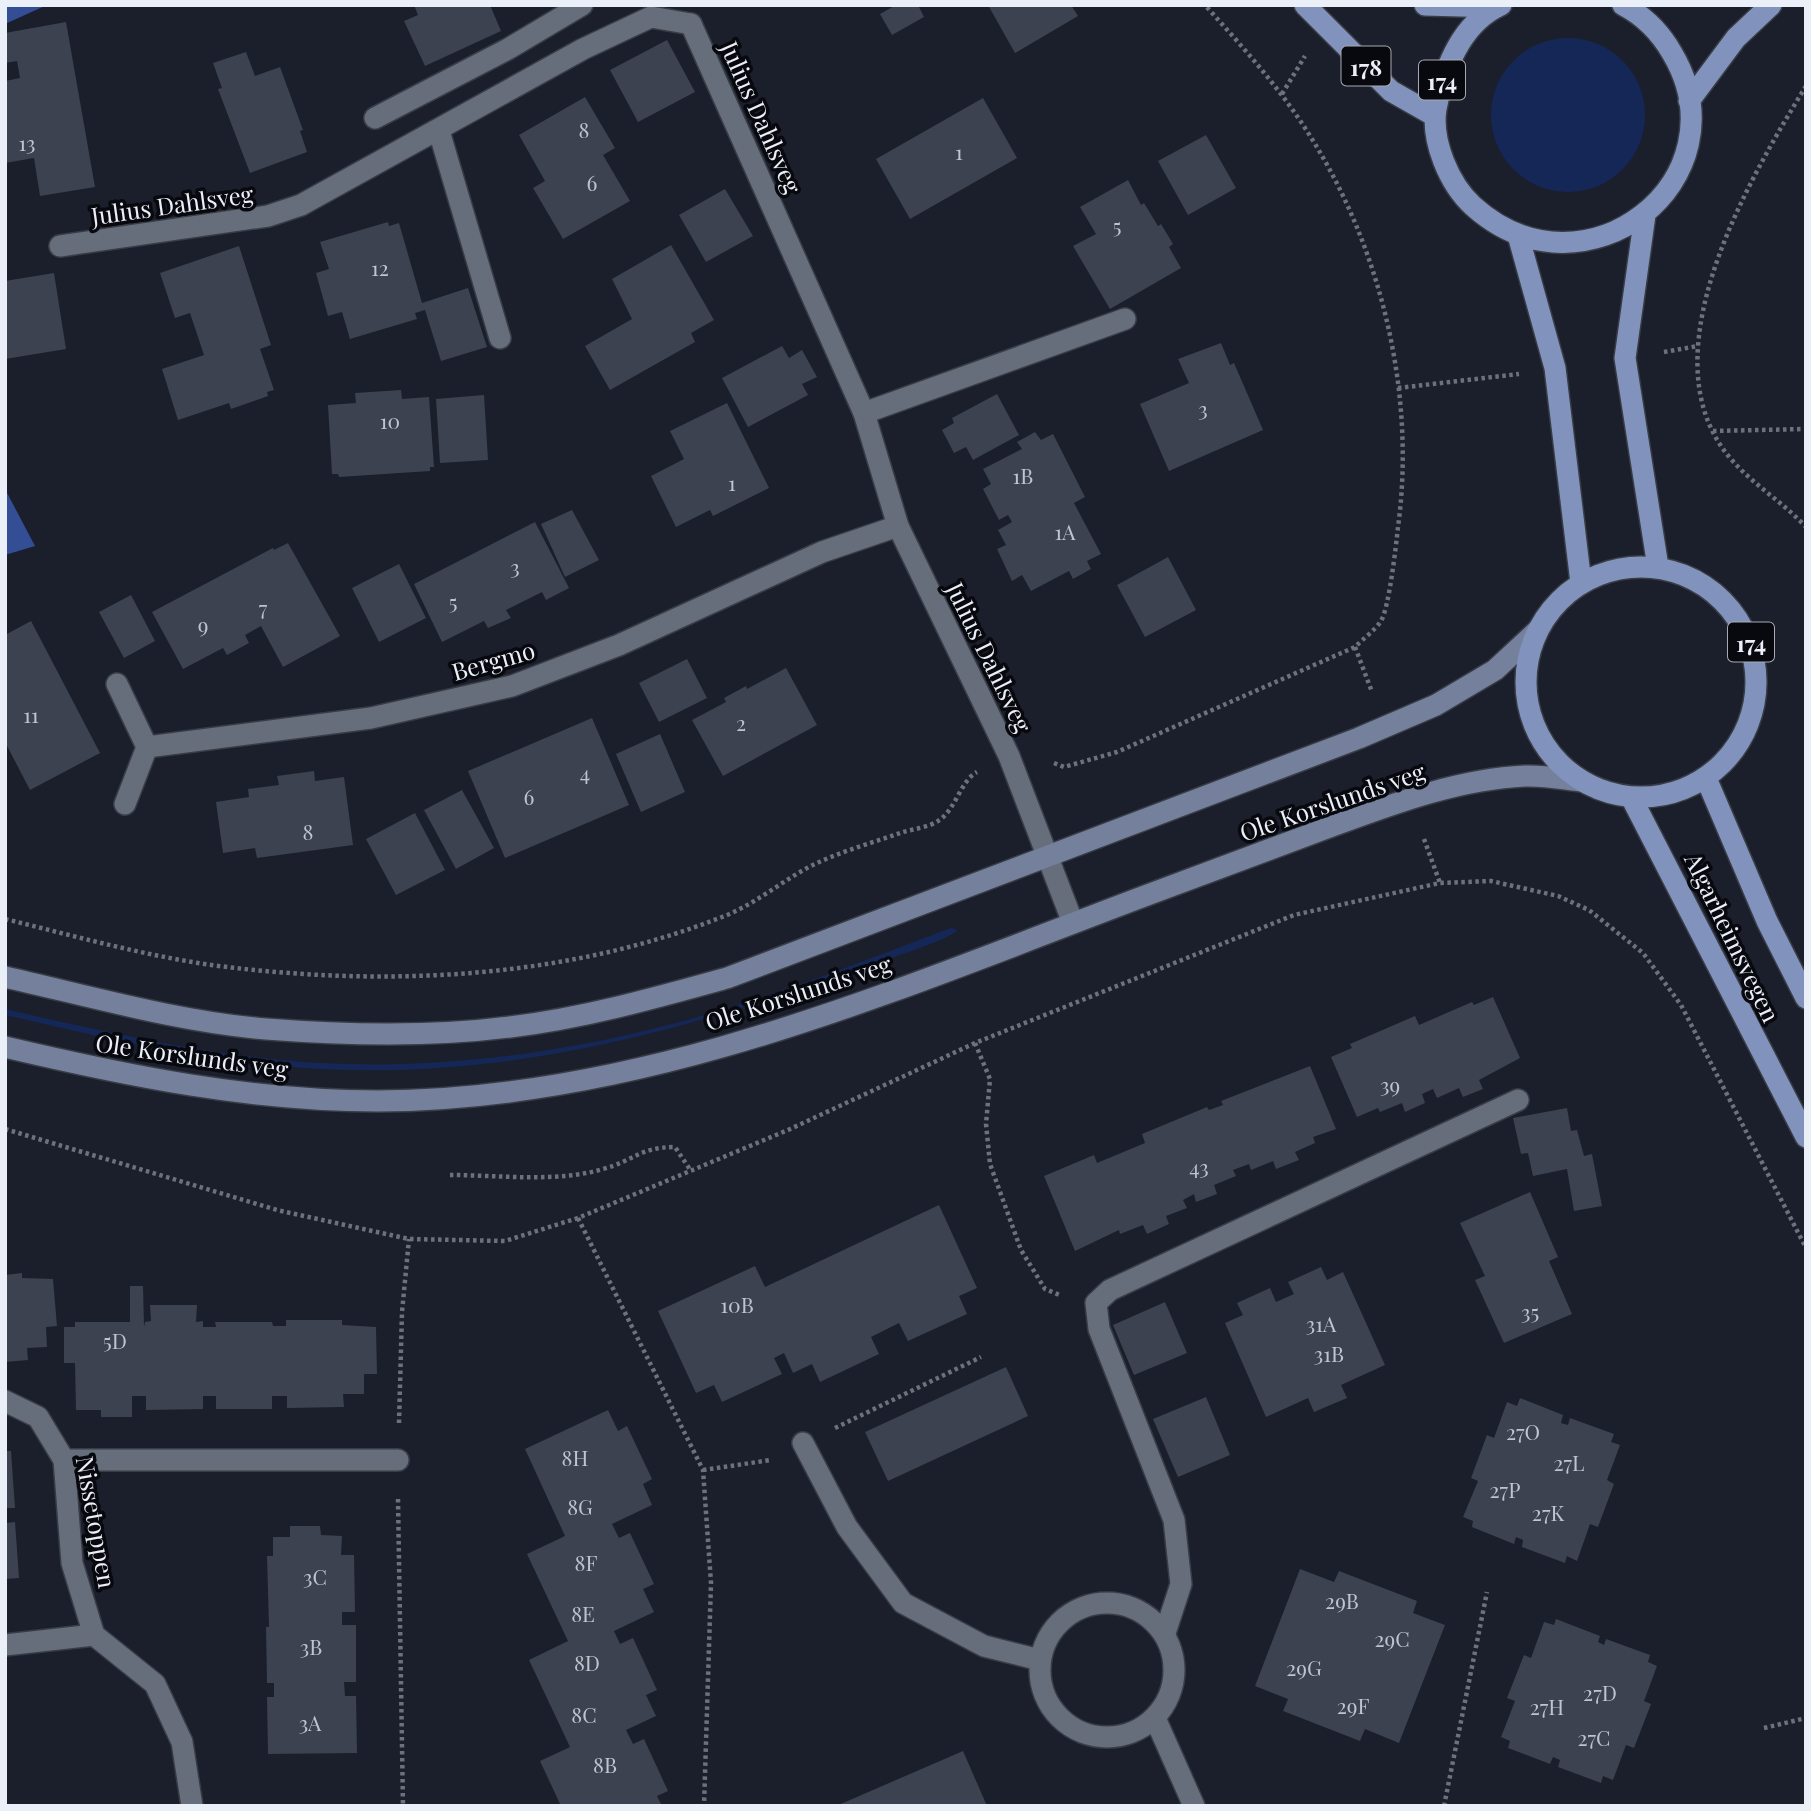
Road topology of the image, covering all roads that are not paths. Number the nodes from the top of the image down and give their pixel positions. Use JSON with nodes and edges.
{"nodes":[{"id":1,"x":582,"y":5,"type":"edge"},
{"id":2,"x":1305,"y":5,"type":"edge"},
{"id":3,"x":1425,"y":5,"type":"edge"},
{"id":4,"x":1623,"y":5,"type":"edge"},
{"id":5,"x":1772,"y":5,"type":"edge"},
{"id":6,"x":1499,"y":6,"type":"edge"},
{"id":7,"x":1689,"y":101,"type":"junction"},
{"id":8,"x":1435,"y":116,"type":"junction"},
{"id":9,"x":374,"y":118,"type":"dead end"},
{"id":10,"x":439,"y":131,"type":"junction"},
{"id":11,"x":1645,"y":215,"type":"junction"},
{"id":12,"x":1517,"y":235,"type":"junction"},
{"id":13,"x":60,"y":246,"type":"dead end"},
{"id":14,"x":1125,"y":319,"type":"dead end"},
{"id":15,"x":500,"y":338,"type":"dead end"},
{"id":16,"x":864,"y":413,"type":"junction"},
{"id":17,"x":898,"y":526,"type":"junction"},
{"id":18,"x":1658,"y":567,"type":"junction"},
{"id":19,"x":1581,"y":583,"type":"junction"},
{"id":20,"x":1537,"y":631,"type":"junction"},
{"id":21,"x":117,"y":684,"type":"dead end"},
{"id":22,"x":147,"y":747,"type":"junction"},
{"id":23,"x":1706,"y":778,"type":"junction"},
{"id":24,"x":1582,"y":781,"type":"junction"},
{"id":25,"x":1631,"y":797,"type":"junction"},
{"id":26,"x":125,"y":804,"type":"dead end"},
{"id":27,"x":1048,"y":856,"type":"junction"},
{"id":28,"x":1073,"y":923,"type":"junction"},
{"id":29,"x":5,"y":976,"type":"edge"},
{"id":30,"x":1806,"y":998,"type":"edge"},
{"id":31,"x":5,"y":1047,"type":"edge"},
{"id":32,"x":1518,"y":1100,"type":"dead end"},
{"id":33,"x":1806,"y":1137,"type":"edge"},
{"id":34,"x":5,"y":1401,"type":"edge"},
{"id":35,"x":803,"y":1443,"type":"road end"},
{"id":36,"x":64,"y":1460,"type":"junction"},
{"id":37,"x":398,"y":1460,"type":"road end"},
{"id":38,"x":1165,"y":1633,"type":"junction"},
{"id":39,"x":93,"y":1635,"type":"junction"},
{"id":40,"x":5,"y":1645,"type":"edge"},
{"id":41,"x":1040,"y":1660,"type":"junction"},
{"id":42,"x":1155,"y":1718,"type":"junction"},
{"id":43,"x":192,"y":1806,"type":"edge"},
{"id":44,"x":1194,"y":1806,"type":"edge"}],
"edges":[{"from":1,"to":9,"type":"street"},
{"from":2,"to":8,"type":"main road","number":"178"},
{"from":3,"to":6,"type":"main road"},
{"from":4,"to":7,"type":"main road","number":"174"},
{"from":5,"to":7,"type":"main road"},
{"from":6,"to":8,"type":"main road","number":"174"},
{"from":7,"to":11,"type":"main road","number":"174"},
{"from":8,"to":12,"type":"main road","number":"174"},
{"from":10,"to":13,"type":"street","name":"Julius Dahlsveg"},
{"from":10,"to":15,"type":"street"},
{"from":10,"to":16,"type":"street","name":"Julius Dahlsveg"},
{"from":11,"to":12,"type":"main road","number":"174"},
{"from":11,"to":18,"type":"main road"},
{"from":12,"to":19,"type":"main road"},
{"from":14,"to":16,"type":"street"},
{"from":16,"to":17,"type":"street","name":"Julius Dahlsveg"},
{"from":17,"to":22,"type":"street","name":"Bergmo"},
{"from":17,"to":27,"type":"street","name":"Julius Dahlsveg"},
{"from":18,"to":19,"type":"main road","number":"174"},
{"from":18,"to":23,"type":"main road","number":"174"},
{"from":19,"to":20,"type":"main road","number":"174"},
{"from":20,"to":24,"type":"main road","number":"174"},
{"from":20,"to":27,"type":"street","name":"Ole Korslunds veg"},
{"from":21,"to":22,"type":"street"},
{"from":22,"to":26,"type":"street"},
{"from":23,"to":25,"type":"main road","number":"174"},
{"from":23,"to":30,"type":"main road","name":"Algarheimsvegen"},
{"from":24,"to":25,"type":"main road","number":"174"},
{"from":24,"to":28,"type":"street","name":"Ole Korslunds veg"},
{"from":25,"to":33,"type":"main road","name":"Algarheimsvegen"},
{"from":27,"to":28,"type":"street","name":"Julius Dahlsveg"},
{"from":27,"to":29,"type":"street","name":"Ole Korslunds veg"},
{"from":28,"to":31,"type":"street","name":"Ole Korslunds veg"},
{"from":32,"to":38,"type":"street"},
{"from":34,"to":36,"type":"street","name":"Nissetoppen"},
{"from":35,"to":41,"type":"street"},
{"from":36,"to":37,"type":"street"},
{"from":36,"to":39,"type":"street","name":"Nissetoppen"},
{"from":38,"to":41,"type":"street"},
{"from":38,"to":42,"type":"street"},
{"from":39,"to":40,"type":"street"},
{"from":39,"to":43,"type":"street"},
{"from":41,"to":42,"type":"street"},
{"from":42,"to":44,"type":"street"}]}
